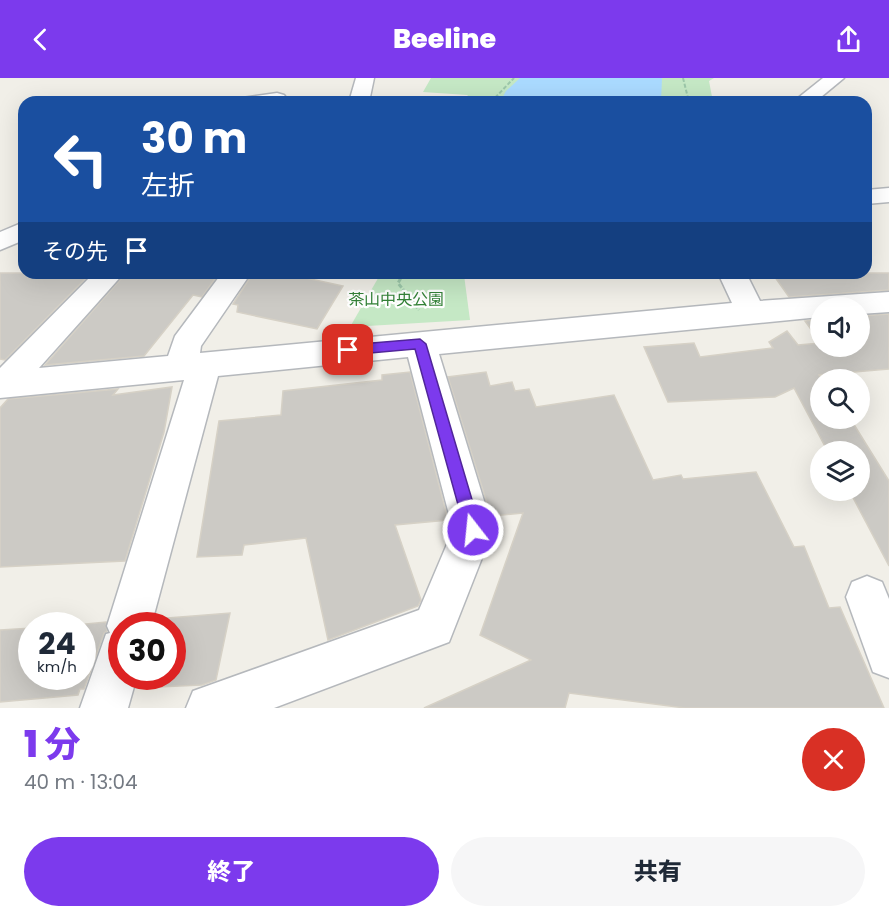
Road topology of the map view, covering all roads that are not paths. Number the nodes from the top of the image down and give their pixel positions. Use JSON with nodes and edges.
{"nodes":[{"id":1,"x":365,"y":78,"type":"edge"},
{"id":2,"x":835,"y":78,"type":"edge"},
{"id":3,"x":360,"y":96,"type":"edge"},
{"id":4,"x":811,"y":96,"type":"edge"},
{"id":5,"x":18,"y":233,"type":"edge"},
{"id":6,"x":0,"y":242,"type":"edge"},
{"id":7,"x":104,"y":279,"type":"edge"},
{"id":8,"x":233,"y":279,"type":"edge"},
{"id":9,"x":735,"y":279,"type":"edge"},
{"id":10,"x":889,"y":302,"type":"edge"},
{"id":11,"x":751,"y":312,"type":"junction"},
{"id":12,"x":420,"y":344,"type":"junction"},
{"id":13,"x":193,"y":365,"type":"junction"},
{"id":14,"x":2,"y":385,"type":"edge"},
{"id":15,"x":867,"y":597,"type":"dead end"},
{"id":16,"x":132,"y":612,"type":"edge"},
{"id":17,"x":889,"y":656,"type":"edge"},
{"id":18,"x":110,"y":690,"type":"edge"},
{"id":19,"x":104,"y":708,"type":"edge"},
{"id":20,"x":210,"y":708,"type":"edge"}],
"edges":[{"from":1,"to":3,"type":"street"},
{"from":2,"to":4,"type":"street"},
{"from":5,"to":6,"type":"street"},
{"from":7,"to":14,"type":"street"},
{"from":8,"to":13,"type":"street"},
{"from":9,"to":11,"type":"street"},
{"from":10,"to":11,"type":"street"},
{"from":11,"to":12,"type":"street"},
{"from":12,"to":13,"type":"street"},
{"from":12,"to":20,"type":"street"},
{"from":13,"to":14,"type":"street"},
{"from":13,"to":16,"type":"street"},
{"from":15,"to":17,"type":"street"},
{"from":18,"to":19,"type":"street"}]}
